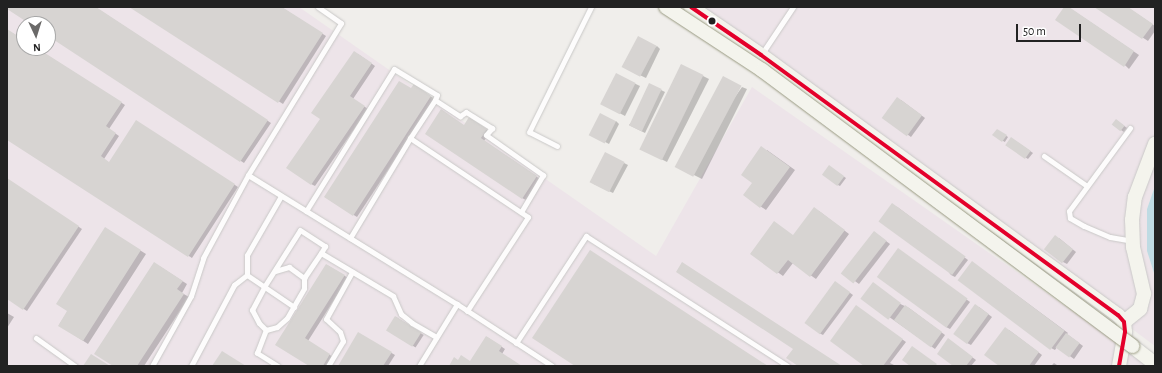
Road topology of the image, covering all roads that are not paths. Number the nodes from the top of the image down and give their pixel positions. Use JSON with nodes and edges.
{"nodes":[{"id":1,"x":318,"y":7,"type":"edge"},
{"id":2,"x":591,"y":7,"type":"edge"},
{"id":3,"x":666,"y":7,"type":"edge"},
{"id":4,"x":691,"y":7,"type":"edge"},
{"id":5,"x":793,"y":7,"type":"edge"},
{"id":6,"x":761,"y":55,"type":"junction"},
{"id":7,"x":435,"y":100,"type":"junction"},
{"id":8,"x":1130,"y":128,"type":"dead end"},
{"id":9,"x":410,"y":138,"type":"junction"},
{"id":10,"x":1155,"y":144,"type":"edge"},
{"id":11,"x":557,"y":146,"type":"dead end"},
{"id":12,"x":1044,"y":156,"type":"dead end"},
{"id":13,"x":248,"y":175,"type":"junction"},
{"id":14,"x":1087,"y":186,"type":"junction"},
{"id":15,"x":281,"y":196,"type":"junction"},
{"id":16,"x":306,"y":211,"type":"junction"},
{"id":17,"x":521,"y":212,"type":"junction"},
{"id":18,"x":350,"y":238,"type":"junction"},
{"id":19,"x":1133,"y":242,"type":"junction"},
{"id":20,"x":322,"y":253,"type":"junction"},
{"id":21,"x":276,"y":271,"type":"junction"},
{"id":22,"x":352,"y":272,"type":"junction"},
{"id":23,"x":247,"y":275,"type":"junction"},
{"id":24,"x":304,"y":278,"type":"junction"},
{"id":25,"x":264,"y":287,"type":"junction"},
{"id":26,"x":457,"y":304,"type":"junction"},
{"id":27,"x":294,"y":307,"type":"junction"},
{"id":28,"x":467,"y":311,"type":"junction"},
{"id":29,"x":1124,"y":322,"type":"junction"},
{"id":30,"x":266,"y":330,"type":"junction"},
{"id":31,"x":436,"y":337,"type":"junction"},
{"id":32,"x":36,"y":338,"type":"dead end"},
{"id":33,"x":516,"y":343,"type":"junction"},
{"id":34,"x":1155,"y":364,"type":"edge"},
{"id":35,"x":75,"y":366,"type":"edge"},
{"id":36,"x":152,"y":366,"type":"edge"},
{"id":37,"x":191,"y":366,"type":"edge"},
{"id":38,"x":278,"y":366,"type":"edge"},
{"id":39,"x":328,"y":366,"type":"edge"},
{"id":40,"x":419,"y":366,"type":"edge"},
{"id":41,"x":552,"y":366,"type":"edge"},
{"id":42,"x":788,"y":366,"type":"edge"},
{"id":43,"x":1119,"y":366,"type":"edge"}],
"edges":[{"from":1,"to":13,"type":"lane"},
{"from":2,"to":11,"type":"lane"},
{"from":3,"to":34,"type":"street","bridge":true},
{"from":4,"to":6,"type":"street"},
{"from":5,"to":6,"type":"lane"},
{"from":6,"to":29,"type":"street"},
{"from":7,"to":9,"type":"lane"},
{"from":7,"to":16,"type":"lane"},
{"from":7,"to":17,"type":"lane"},
{"from":8,"to":14,"type":"lane"},
{"from":9,"to":17,"type":"lane"},
{"from":9,"to":18,"type":"lane"},
{"from":10,"to":19,"type":"street"},
{"from":12,"to":14,"type":"lane"},
{"from":13,"to":15,"type":"lane"},
{"from":13,"to":36,"type":"lane"},
{"from":14,"to":19,"type":"lane"},
{"from":15,"to":16,"type":"lane"},
{"from":15,"to":23,"type":"lane"},
{"from":16,"to":18,"type":"lane"},
{"from":17,"to":28,"type":"lane"},
{"from":18,"to":26,"type":"lane"},
{"from":19,"to":29,"type":"street"},
{"from":20,"to":21,"type":"lane"},
{"from":20,"to":22,"type":"lane"},
{"from":20,"to":24,"type":"lane"},
{"from":21,"to":24,"type":"lane"},
{"from":21,"to":25,"type":"lane"},
{"from":22,"to":31,"type":"lane"},
{"from":22,"to":39,"type":"lane"},
{"from":23,"to":25,"type":"lane"},
{"from":23,"to":37,"type":"lane"},
{"from":24,"to":27,"type":"lane"},
{"from":25,"to":27,"type":"lane"},
{"from":25,"to":30,"type":"lane"},
{"from":26,"to":28,"type":"lane"},
{"from":26,"to":31,"type":"lane"},
{"from":27,"to":30,"type":"lane"},
{"from":28,"to":33,"type":"lane"},
{"from":29,"to":43,"type":"street"},
{"from":30,"to":38,"type":"lane"},
{"from":31,"to":40,"type":"lane"},
{"from":32,"to":35,"type":"lane"},
{"from":33,"to":41,"type":"lane"},
{"from":33,"to":42,"type":"lane"}]}
